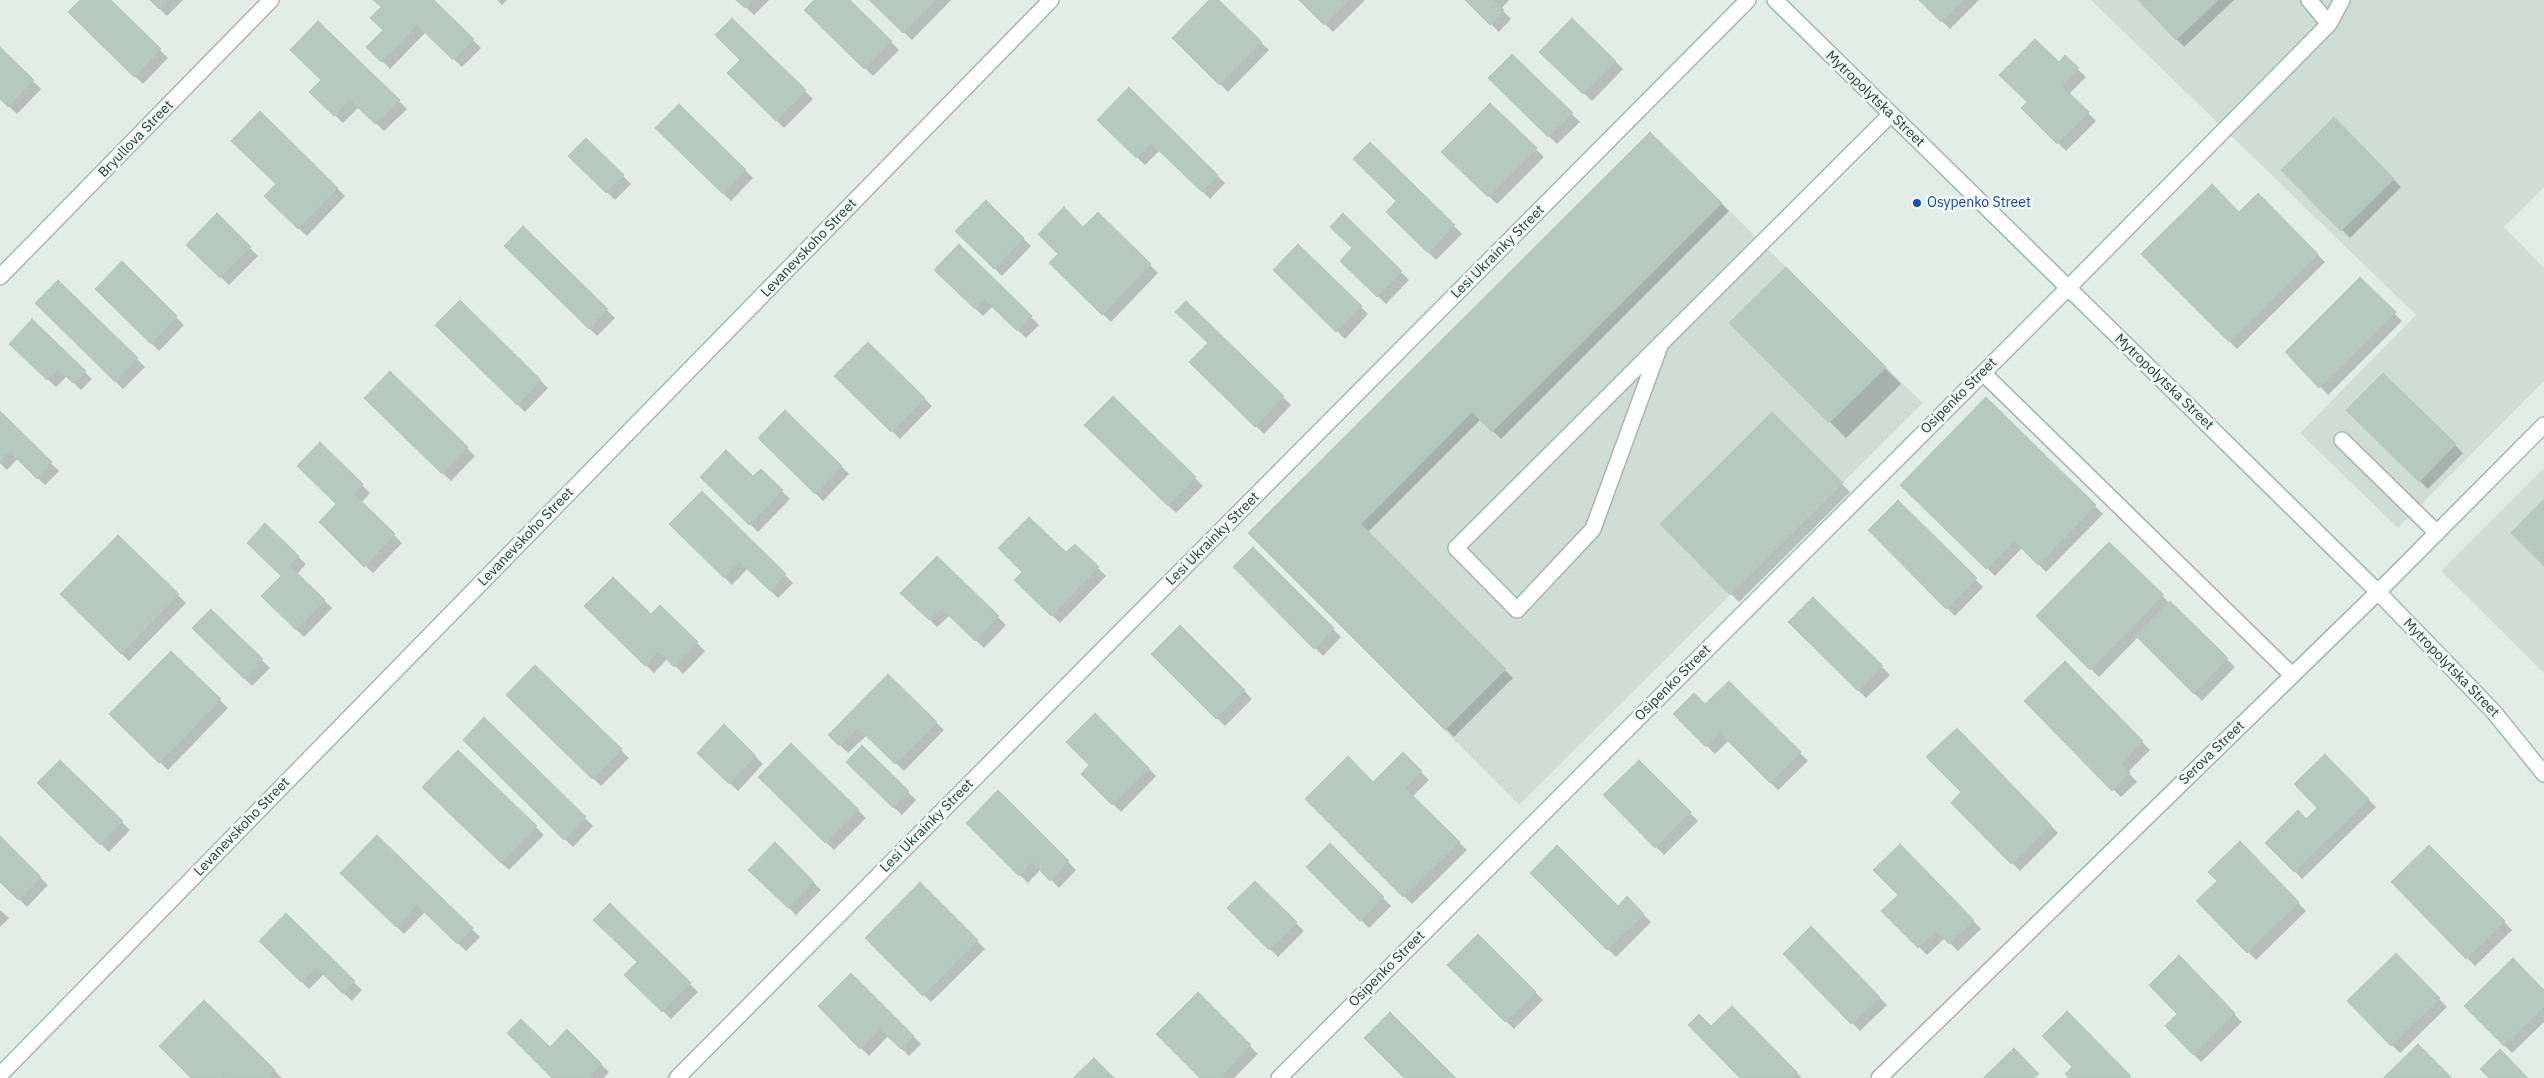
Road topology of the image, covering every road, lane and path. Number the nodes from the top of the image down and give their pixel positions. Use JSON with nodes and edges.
{"nodes":[{"id":1,"x":271,"y":0,"type":"edge"},
{"id":2,"x":1051,"y":0,"type":"edge"},
{"id":3,"x":1748,"y":0,"type":"edge"},
{"id":4,"x":1774,"y":0,"type":"edge"},
{"id":5,"x":2309,"y":0,"type":"edge"},
{"id":6,"x":2342,"y":0,"type":"edge"},
{"id":7,"x":2329,"y":24,"type":"junction"},
{"id":8,"x":1891,"y":114,"type":"junction"},
{"id":9,"x":0,"y":277,"type":"edge"},
{"id":10,"x":2068,"y":288,"type":"junction"},
{"id":11,"x":1661,"y":343,"type":"junction"},
{"id":12,"x":1983,"y":373,"type":"junction"},
{"id":13,"x":2544,"y":425,"type":"edge"},
{"id":14,"x":2342,"y":440,"type":"dead end"},
{"id":15,"x":2437,"y":533,"type":"junction"},
{"id":16,"x":2378,"y":592,"type":"junction"},
{"id":17,"x":2292,"y":675,"type":"junction"},
{"id":18,"x":2544,"y":774,"type":"edge"},
{"id":19,"x":0,"y":1074,"type":"edge"},
{"id":20,"x":677,"y":1078,"type":"edge"},
{"id":21,"x":1279,"y":1078,"type":"edge"},
{"id":22,"x":1879,"y":1078,"type":"edge"}],
"edges":[{"from":1,"to":9,"type":"street","name":"Bryullova Street"},
{"from":2,"to":19,"type":"street","name":"Levanevskoho Street"},
{"from":3,"to":20,"type":"street","name":"Lesi Ukrainky Street"},
{"from":4,"to":8,"type":"street","name":"Mytropolytska Street"},
{"from":5,"to":7,"type":"street"},
{"from":6,"to":7,"type":"street","name":"Osipenko Street"},
{"from":7,"to":10,"type":"street","name":"Osipenko Street"},
{"from":8,"to":10,"type":"street","name":"Mytropolytska Street"},
{"from":8,"to":11,"type":"street"},
{"from":10,"to":12,"type":"street","name":"Osipenko Street"},
{"from":10,"to":16,"type":"street","name":"Mytropolytska Street"},
{"from":11,"to":11,"type":"street"},
{"from":12,"to":17,"type":"street"},
{"from":12,"to":21,"type":"street","name":"Osipenko Street"},
{"from":13,"to":15,"type":"street","name":"Serova Street"},
{"from":14,"to":15,"type":"street"},
{"from":15,"to":16,"type":"street","name":"Serova Street"},
{"from":16,"to":17,"type":"street","name":"Serova Street"},
{"from":16,"to":18,"type":"street","name":"Mytropolytska Street"},
{"from":17,"to":22,"type":"street","name":"Serova Street"}]}
